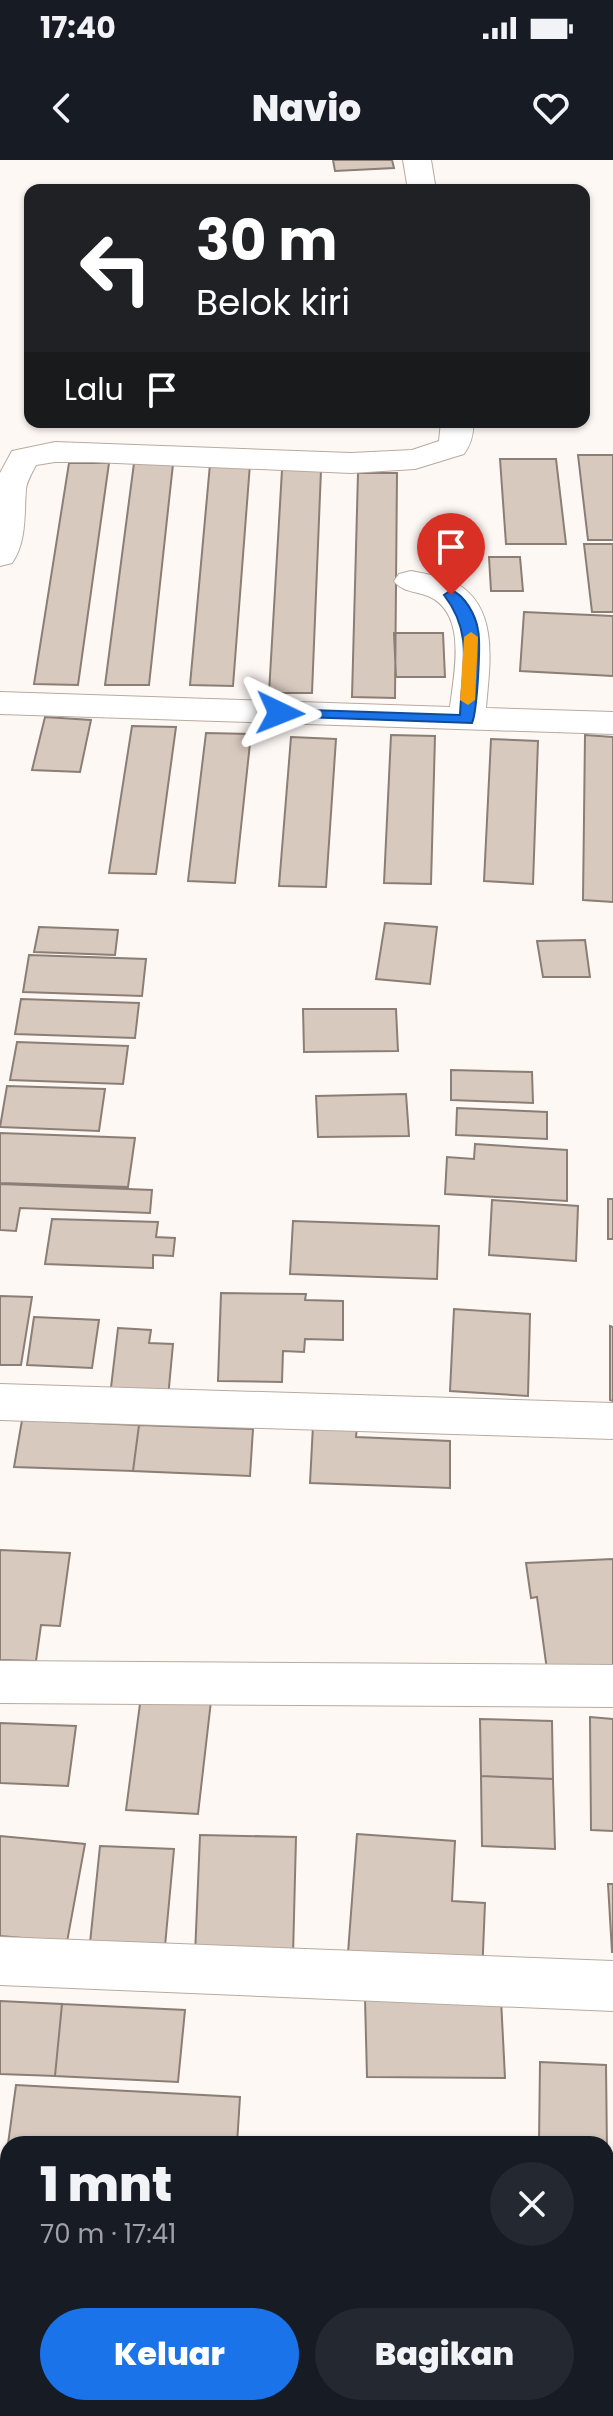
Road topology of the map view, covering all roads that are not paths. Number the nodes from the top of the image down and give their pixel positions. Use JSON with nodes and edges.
{"nodes":[{"id":1,"x":417,"y":160,"type":"edge"},
{"id":2,"x":421,"y":184,"type":"edge"},
{"id":3,"x":458,"y":428,"type":"edge"},
{"id":4,"x":1,"y":549,"type":"edge"},
{"id":5,"x":411,"y":581,"type":"dead end"},
{"id":6,"x":0,"y":703,"type":"edge"},
{"id":7,"x":467,"y":720,"type":"junction"},
{"id":8,"x":613,"y":723,"type":"edge"},
{"id":9,"x":0,"y":1402,"type":"edge"},
{"id":10,"x":613,"y":1421,"type":"edge"},
{"id":11,"x":0,"y":1682,"type":"edge"},
{"id":12,"x":613,"y":1686,"type":"edge"},
{"id":13,"x":0,"y":1961,"type":"edge"},
{"id":14,"x":613,"y":1986,"type":"edge"}],
"edges":[{"from":1,"to":2,"type":"street"},
{"from":3,"to":4,"type":"street"},
{"from":5,"to":7,"type":"street"},
{"from":6,"to":7,"type":"street"},
{"from":7,"to":8,"type":"street"},
{"from":9,"to":10,"type":"street"},
{"from":11,"to":12,"type":"street"},
{"from":13,"to":14,"type":"street"}]}
